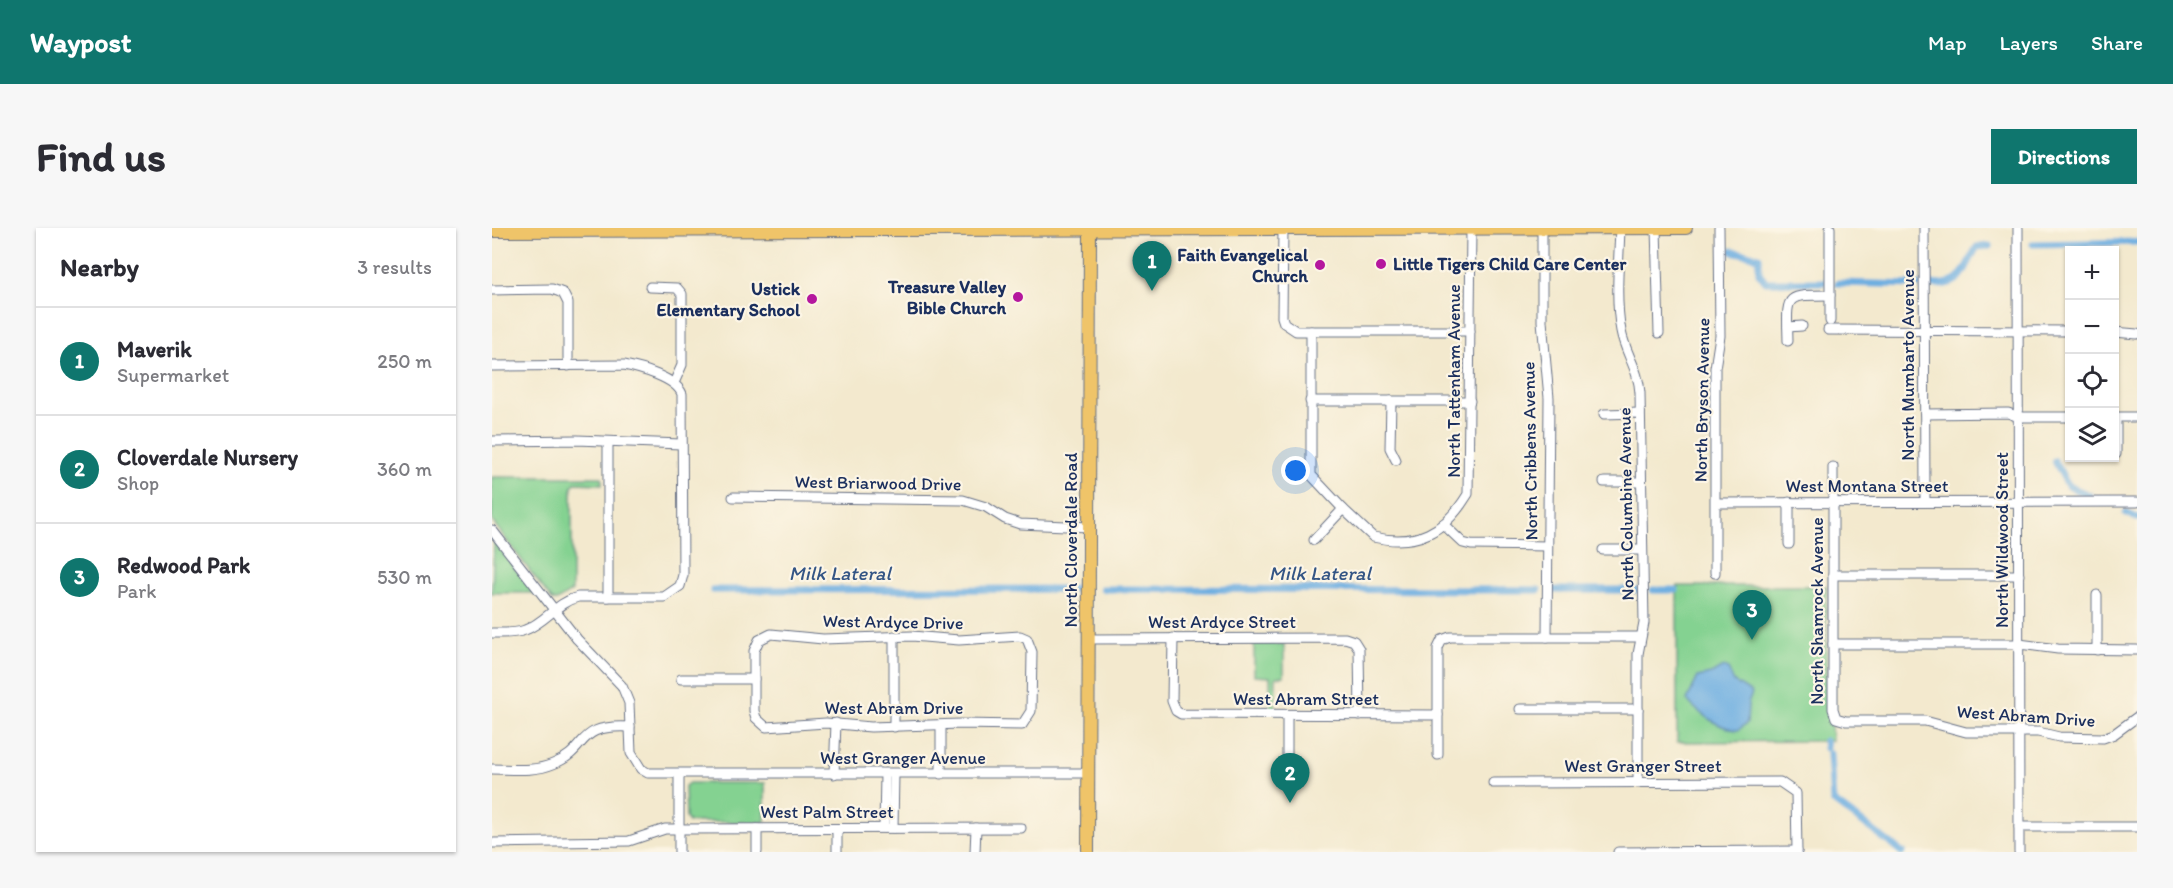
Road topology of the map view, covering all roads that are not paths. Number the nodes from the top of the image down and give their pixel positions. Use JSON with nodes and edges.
{"nodes":[{"id":1,"x":1441,"y":228,"type":"edge"},
{"id":2,"x":1542,"y":228,"type":"edge"},
{"id":3,"x":1620,"y":228,"type":"edge"},
{"id":4,"x":1656,"y":228,"type":"edge"},
{"id":5,"x":1686,"y":228,"type":"edge"},
{"id":6,"x":1719,"y":228,"type":"edge"},
{"id":7,"x":1830,"y":228,"type":"edge"},
{"id":8,"x":1924,"y":228,"type":"edge"},
{"id":9,"x":2018,"y":228,"type":"edge"},
{"id":10,"x":948,"y":229,"type":"edge"},
{"id":11,"x":1090,"y":229,"type":"edge"},
{"id":12,"x":1232,"y":229,"type":"edge"},
{"id":13,"x":1471,"y":229,"type":"edge"},
{"id":14,"x":688,"y":230,"type":"edge"},
{"id":15,"x":778,"y":230,"type":"edge"},
{"id":16,"x":882,"y":230,"type":"edge"},
{"id":17,"x":1283,"y":230,"type":"junction"},
{"id":18,"x":492,"y":231,"type":"edge"},
{"id":19,"x":650,"y":287,"type":"dead end"},
{"id":20,"x":492,"y":290,"type":"edge"},
{"id":21,"x":1830,"y":295,"type":"junction"},
{"id":22,"x":1788,"y":327,"type":"junction"},
{"id":23,"x":1802,"y":327,"type":"dead end"},
{"id":24,"x":2018,"y":329,"type":"junction"},
{"id":25,"x":1924,"y":330,"type":"junction"},
{"id":26,"x":1311,"y":331,"type":"junction"},
{"id":27,"x":1470,"y":331,"type":"junction"},
{"id":28,"x":2065,"y":331,"type":"edge"},
{"id":29,"x":2119,"y":332,"type":"edge"},
{"id":30,"x":1659,"y":333,"type":"dead end"},
{"id":31,"x":2137,"y":334,"type":"edge"},
{"id":32,"x":1788,"y":341,"type":"dead end"},
{"id":33,"x":492,"y":366,"type":"edge"},
{"id":34,"x":568,"y":366,"type":"junction"},
{"id":35,"x":677,"y":387,"type":"junction"},
{"id":36,"x":1310,"y":401,"type":"junction"},
{"id":37,"x":1390,"y":401,"type":"junction"},
{"id":38,"x":1470,"y":401,"type":"junction"},
{"id":39,"x":1640,"y":413,"type":"junction"},
{"id":40,"x":1604,"y":414,"type":"dead end"},
{"id":41,"x":1925,"y":414,"type":"junction"},
{"id":42,"x":2019,"y":417,"type":"junction"},
{"id":43,"x":2065,"y":417,"type":"edge"},
{"id":44,"x":2119,"y":417,"type":"edge"},
{"id":45,"x":2137,"y":417,"type":"edge"},
{"id":46,"x":492,"y":441,"type":"edge"},
{"id":47,"x":608,"y":443,"type":"junction"},
{"id":48,"x":681,"y":444,"type":"junction"},
{"id":49,"x":1396,"y":460,"type":"dead end"},
{"id":50,"x":1833,"y":467,"type":"dead end"},
{"id":51,"x":1604,"y":482,"type":"dead end"},
{"id":52,"x":1640,"y":482,"type":"junction"},
{"id":53,"x":733,"y":497,"type":"dead end"},
{"id":54,"x":2019,"y":501,"type":"junction"},
{"id":55,"x":1789,"y":502,"type":"junction"},
{"id":56,"x":1833,"y":502,"type":"junction"},
{"id":57,"x":1925,"y":502,"type":"junction"},
{"id":58,"x":2137,"y":502,"type":"edge"},
{"id":59,"x":1716,"y":503,"type":"junction"},
{"id":60,"x":1343,"y":509,"type":"junction"},
{"id":61,"x":1443,"y":524,"type":"junction"},
{"id":62,"x":1089,"y":527,"type":"junction"},
{"id":63,"x":492,"y":530,"type":"edge"},
{"id":64,"x":1314,"y":540,"type":"dead end"},
{"id":65,"x":1789,"y":544,"type":"dead end"},
{"id":66,"x":1547,"y":546,"type":"junction"},
{"id":67,"x":1604,"y":550,"type":"dead end"},
{"id":68,"x":1642,"y":550,"type":"junction"},
{"id":69,"x":1715,"y":573,"type":"dead end"},
{"id":70,"x":1833,"y":574,"type":"junction"},
{"id":71,"x":2019,"y":575,"type":"junction"},
{"id":72,"x":608,"y":597,"type":"junction"},
{"id":73,"x":2100,"y":600,"type":"dead end"},
{"id":74,"x":554,"y":609,"type":"junction"},
{"id":75,"x":492,"y":633,"type":"edge"},
{"id":76,"x":894,"y":636,"type":"junction"},
{"id":77,"x":1547,"y":637,"type":"junction"},
{"id":78,"x":1640,"y":637,"type":"junction"},
{"id":79,"x":1173,"y":638,"type":"junction"},
{"id":80,"x":1089,"y":639,"type":"junction"},
{"id":81,"x":1833,"y":644,"type":"junction"},
{"id":82,"x":2019,"y":644,"type":"junction"},
{"id":83,"x":2097,"y":650,"type":"junction"},
{"id":84,"x":2137,"y":650,"type":"edge"},
{"id":85,"x":681,"y":679,"type":"dead end"},
{"id":86,"x":754,"y":679,"type":"junction"},
{"id":87,"x":1520,"y":709,"type":"dead end"},
{"id":88,"x":1638,"y":709,"type":"junction"},
{"id":89,"x":1287,"y":715,"type":"junction"},
{"id":90,"x":1360,"y":715,"type":"junction"},
{"id":91,"x":1438,"y":715,"type":"junction"},
{"id":92,"x":1836,"y":717,"type":"joint"},
{"id":93,"x":2137,"y":717,"type":"edge"},
{"id":94,"x":1026,"y":722,"type":"joint"},
{"id":95,"x":836,"y":723,"type":"junction"},
{"id":96,"x":940,"y":726,"type":"junction"},
{"id":97,"x":630,"y":727,"type":"junction"},
{"id":98,"x":894,"y":727,"type":"junction"},
{"id":99,"x":2019,"y":733,"type":"junction"},
{"id":100,"x":1287,"y":754,"type":"dead end"},
{"id":101,"x":1438,"y":754,"type":"dead end"},
{"id":102,"x":492,"y":769,"type":"edge"},
{"id":103,"x":1089,"y":773,"type":"junction"},
{"id":104,"x":834,"y":774,"type":"junction"},
{"id":105,"x":889,"y":774,"type":"junction"},
{"id":106,"x":941,"y":774,"type":"junction"},
{"id":107,"x":679,"y":775,"type":"junction"},
{"id":108,"x":1493,"y":783,"type":"dead end"},
{"id":109,"x":1638,"y":783,"type":"junction"},
{"id":110,"x":2019,"y":826,"type":"junction"},
{"id":111,"x":2137,"y":827,"type":"edge"},
{"id":112,"x":889,"y":828,"type":"junction"},
{"id":113,"x":976,"y":828,"type":"junction"},
{"id":114,"x":1021,"y":828,"type":"dead end"},
{"id":115,"x":679,"y":829,"type":"junction"},
{"id":116,"x":757,"y":829,"type":"junction"},
{"id":117,"x":837,"y":829,"type":"junction"},
{"id":118,"x":492,"y":843,"type":"edge"},
{"id":119,"x":679,"y":852,"type":"edge"},
{"id":120,"x":757,"y":852,"type":"edge"},
{"id":121,"x":837,"y":852,"type":"edge"},
{"id":122,"x":975,"y":852,"type":"edge"},
{"id":123,"x":1088,"y":852,"type":"edge"},
{"id":124,"x":1618,"y":852,"type":"edge"},
{"id":125,"x":1797,"y":852,"type":"edge"},
{"id":126,"x":2019,"y":852,"type":"edge"}],
"edges":[{"from":1,"to":13,"type":"main road"},
{"from":1,"to":17,"type":"main road"},
{"from":2,"to":3,"type":"main road"},
{"from":2,"to":13,"type":"main road"},
{"from":2,"to":66,"type":"street","name":"North Cribbens Avenue"},
{"from":3,"to":4,"type":"main road"},
{"from":3,"to":39,"type":"street","name":"North Columbine Avenue"},
{"from":4,"to":5,"type":"main road"},
{"from":4,"to":30,"type":"street"},
{"from":6,"to":59,"type":"street","name":"North Bryson Avenue"},
{"from":7,"to":21,"type":"street"},
{"from":8,"to":25,"type":"street","name":"North Mumbarto Avenue"},
{"from":9,"to":24,"type":"street","name":"North Wildwood Street"},
{"from":10,"to":11,"type":"main road"},
{"from":10,"to":16,"type":"main road"},
{"from":11,"to":12,"type":"main road"},
{"from":11,"to":62,"type":"main road","name":"North Cloverdale Road"},
{"from":12,"to":17,"type":"main road"},
{"from":13,"to":27,"type":"street","name":"North Tattenham Avenue"},
{"from":14,"to":15,"type":"main road"},
{"from":14,"to":18,"type":"main road"},
{"from":15,"to":16,"type":"main road"},
{"from":17,"to":26,"type":"street"},
{"from":19,"to":35,"type":"street"},
{"from":20,"to":34,"type":"street"},
{"from":21,"to":22,"type":"street"},
{"from":21,"to":25,"type":"street"},
{"from":22,"to":23,"type":"street"},
{"from":22,"to":32,"type":"street"},
{"from":24,"to":25,"type":"street"},
{"from":24,"to":28,"type":"street"},
{"from":24,"to":42,"type":"street","name":"North Wildwood Street"},
{"from":25,"to":41,"type":"street","name":"North Mumbarto Avenue"},
{"from":26,"to":27,"type":"street"},
{"from":26,"to":36,"type":"street","name":"North Tattenham Avenue"},
{"from":27,"to":38,"type":"street","name":"North Tattenham Avenue"},
{"from":29,"to":31,"type":"street"},
{"from":33,"to":34,"type":"street"},
{"from":34,"to":35,"type":"street"},
{"from":35,"to":48,"type":"street"},
{"from":36,"to":37,"type":"street"},
{"from":36,"to":60,"type":"street","name":"North Tattenham Avenue"},
{"from":37,"to":38,"type":"street"},
{"from":37,"to":49,"type":"street"},
{"from":38,"to":61,"type":"street","name":"North Tattenham Avenue"},
{"from":39,"to":40,"type":"street"},
{"from":39,"to":52,"type":"street","name":"North Columbine Avenue"},
{"from":41,"to":42,"type":"street"},
{"from":41,"to":57,"type":"street","name":"North Mumbarto Avenue"},
{"from":42,"to":43,"type":"street"},
{"from":42,"to":54,"type":"street","name":"North Wildwood Street"},
{"from":44,"to":45,"type":"street"},
{"from":46,"to":47,"type":"street"},
{"from":47,"to":48,"type":"street"},
{"from":47,"to":72,"type":"street"},
{"from":48,"to":72,"type":"street"},
{"from":50,"to":56,"type":"street","name":"North Shamrock Avenue"},
{"from":51,"to":52,"type":"street"},
{"from":52,"to":68,"type":"street","name":"North Columbine Avenue"},
{"from":53,"to":62,"type":"street","name":"West Briarwood Drive"},
{"from":54,"to":57,"type":"street","name":"West Montana Street"},
{"from":54,"to":58,"type":"street","name":"West Montana Street"},
{"from":54,"to":71,"type":"street","name":"North Wildwood Street"},
{"from":55,"to":56,"type":"street","name":"West Montana Street"},
{"from":55,"to":59,"type":"street","name":"West Montana Street"},
{"from":55,"to":65,"type":"street"},
{"from":56,"to":57,"type":"street","name":"West Montana Street"},
{"from":56,"to":70,"type":"street","name":"North Shamrock Avenue"},
{"from":59,"to":69,"type":"street","name":"North Bryson Avenue"},
{"from":60,"to":61,"type":"street","name":"North Tattenham Avenue"},
{"from":60,"to":64,"type":"street"},
{"from":61,"to":66,"type":"street"},
{"from":62,"to":80,"type":"main road","name":"North Cloverdale Road"},
{"from":63,"to":74,"type":"street"},
{"from":66,"to":77,"type":"street","name":"North Cribbens Avenue"},
{"from":67,"to":68,"type":"street"},
{"from":68,"to":78,"type":"street","name":"North Columbine Avenue"},
{"from":70,"to":71,"type":"street"},
{"from":70,"to":81,"type":"street","name":"North Shamrock Avenue"},
{"from":71,"to":82,"type":"street","name":"North Wildwood Street"},
{"from":72,"to":74,"type":"street"},
{"from":73,"to":83,"type":"street"},
{"from":74,"to":75,"type":"street"},
{"from":74,"to":97,"type":"street"},
{"from":76,"to":86,"type":"street","name":"West Ardyce Drive"},
{"from":76,"to":94,"type":"street","name":"West Ardyce Drive"},
{"from":76,"to":98,"type":"street"},
{"from":77,"to":78,"type":"street"},
{"from":77,"to":91,"type":"street"},
{"from":78,"to":88,"type":"street","name":"North Columbine Avenue"},
{"from":79,"to":80,"type":"street","name":"West Ardyce Street"},
{"from":79,"to":89,"type":"street","name":"West Abram Street"},
{"from":79,"to":90,"type":"street","name":"West Ardyce Street"},
{"from":80,"to":103,"type":"main road","name":"North Cloverdale Road"},
{"from":81,"to":82,"type":"street"},
{"from":81,"to":92,"type":"street","name":"North Shamrock Avenue"},
{"from":82,"to":83,"type":"street"},
{"from":82,"to":99,"type":"street","name":"North Wildwood Street"},
{"from":83,"to":84,"type":"street"},
{"from":85,"to":86,"type":"street"},
{"from":86,"to":95,"type":"street","name":"West Abram Drive"},
{"from":87,"to":88,"type":"street"},
{"from":88,"to":109,"type":"street","name":"North Columbine Avenue"},
{"from":89,"to":90,"type":"street","name":"West Abram Street"},
{"from":89,"to":100,"type":"street"},
{"from":90,"to":91,"type":"street","name":"West Abram Street"},
{"from":91,"to":101,"type":"street"},
{"from":92,"to":99,"type":"street","name":"West Abram Drive"},
{"from":93,"to":99,"type":"street","name":"West Abram Drive"},
{"from":94,"to":96,"type":"street","name":"West Abram Drive"},
{"from":95,"to":98,"type":"street","name":"West Abram Drive"},
{"from":95,"to":104,"type":"street"},
{"from":96,"to":98,"type":"street","name":"West Abram Drive"},
{"from":96,"to":106,"type":"street"},
{"from":97,"to":102,"type":"street"},
{"from":97,"to":107,"type":"street","name":"West Granger Avenue"},
{"from":99,"to":110,"type":"street","name":"North Wildwood Street"},
{"from":103,"to":106,"type":"street","name":"West Granger Avenue"},
{"from":103,"to":123,"type":"main road","name":"North Cloverdale Road"},
{"from":104,"to":105,"type":"street","name":"West Granger Avenue"},
{"from":104,"to":107,"type":"street","name":"West Granger Avenue"},
{"from":105,"to":106,"type":"street","name":"West Granger Avenue"},
{"from":105,"to":112,"type":"street"},
{"from":107,"to":115,"type":"street"},
{"from":108,"to":109,"type":"street","name":"West Granger Street"},
{"from":109,"to":125,"type":"street","name":"West Granger Street"},
{"from":110,"to":111,"type":"street"},
{"from":110,"to":126,"type":"street","name":"North Wildwood Street"},
{"from":112,"to":113,"type":"street","name":"West Palm Street"},
{"from":112,"to":117,"type":"street","name":"West Palm Street"},
{"from":113,"to":114,"type":"street","name":"West Palm Street"},
{"from":113,"to":122,"type":"street"},
{"from":115,"to":116,"type":"street","name":"West Palm Street"},
{"from":115,"to":118,"type":"street","name":"West Palm Street"},
{"from":115,"to":119,"type":"street"},
{"from":116,"to":117,"type":"street","name":"West Palm Street"},
{"from":116,"to":120,"type":"street"},
{"from":117,"to":121,"type":"street"},
{"from":124,"to":125,"type":"street"}]}
